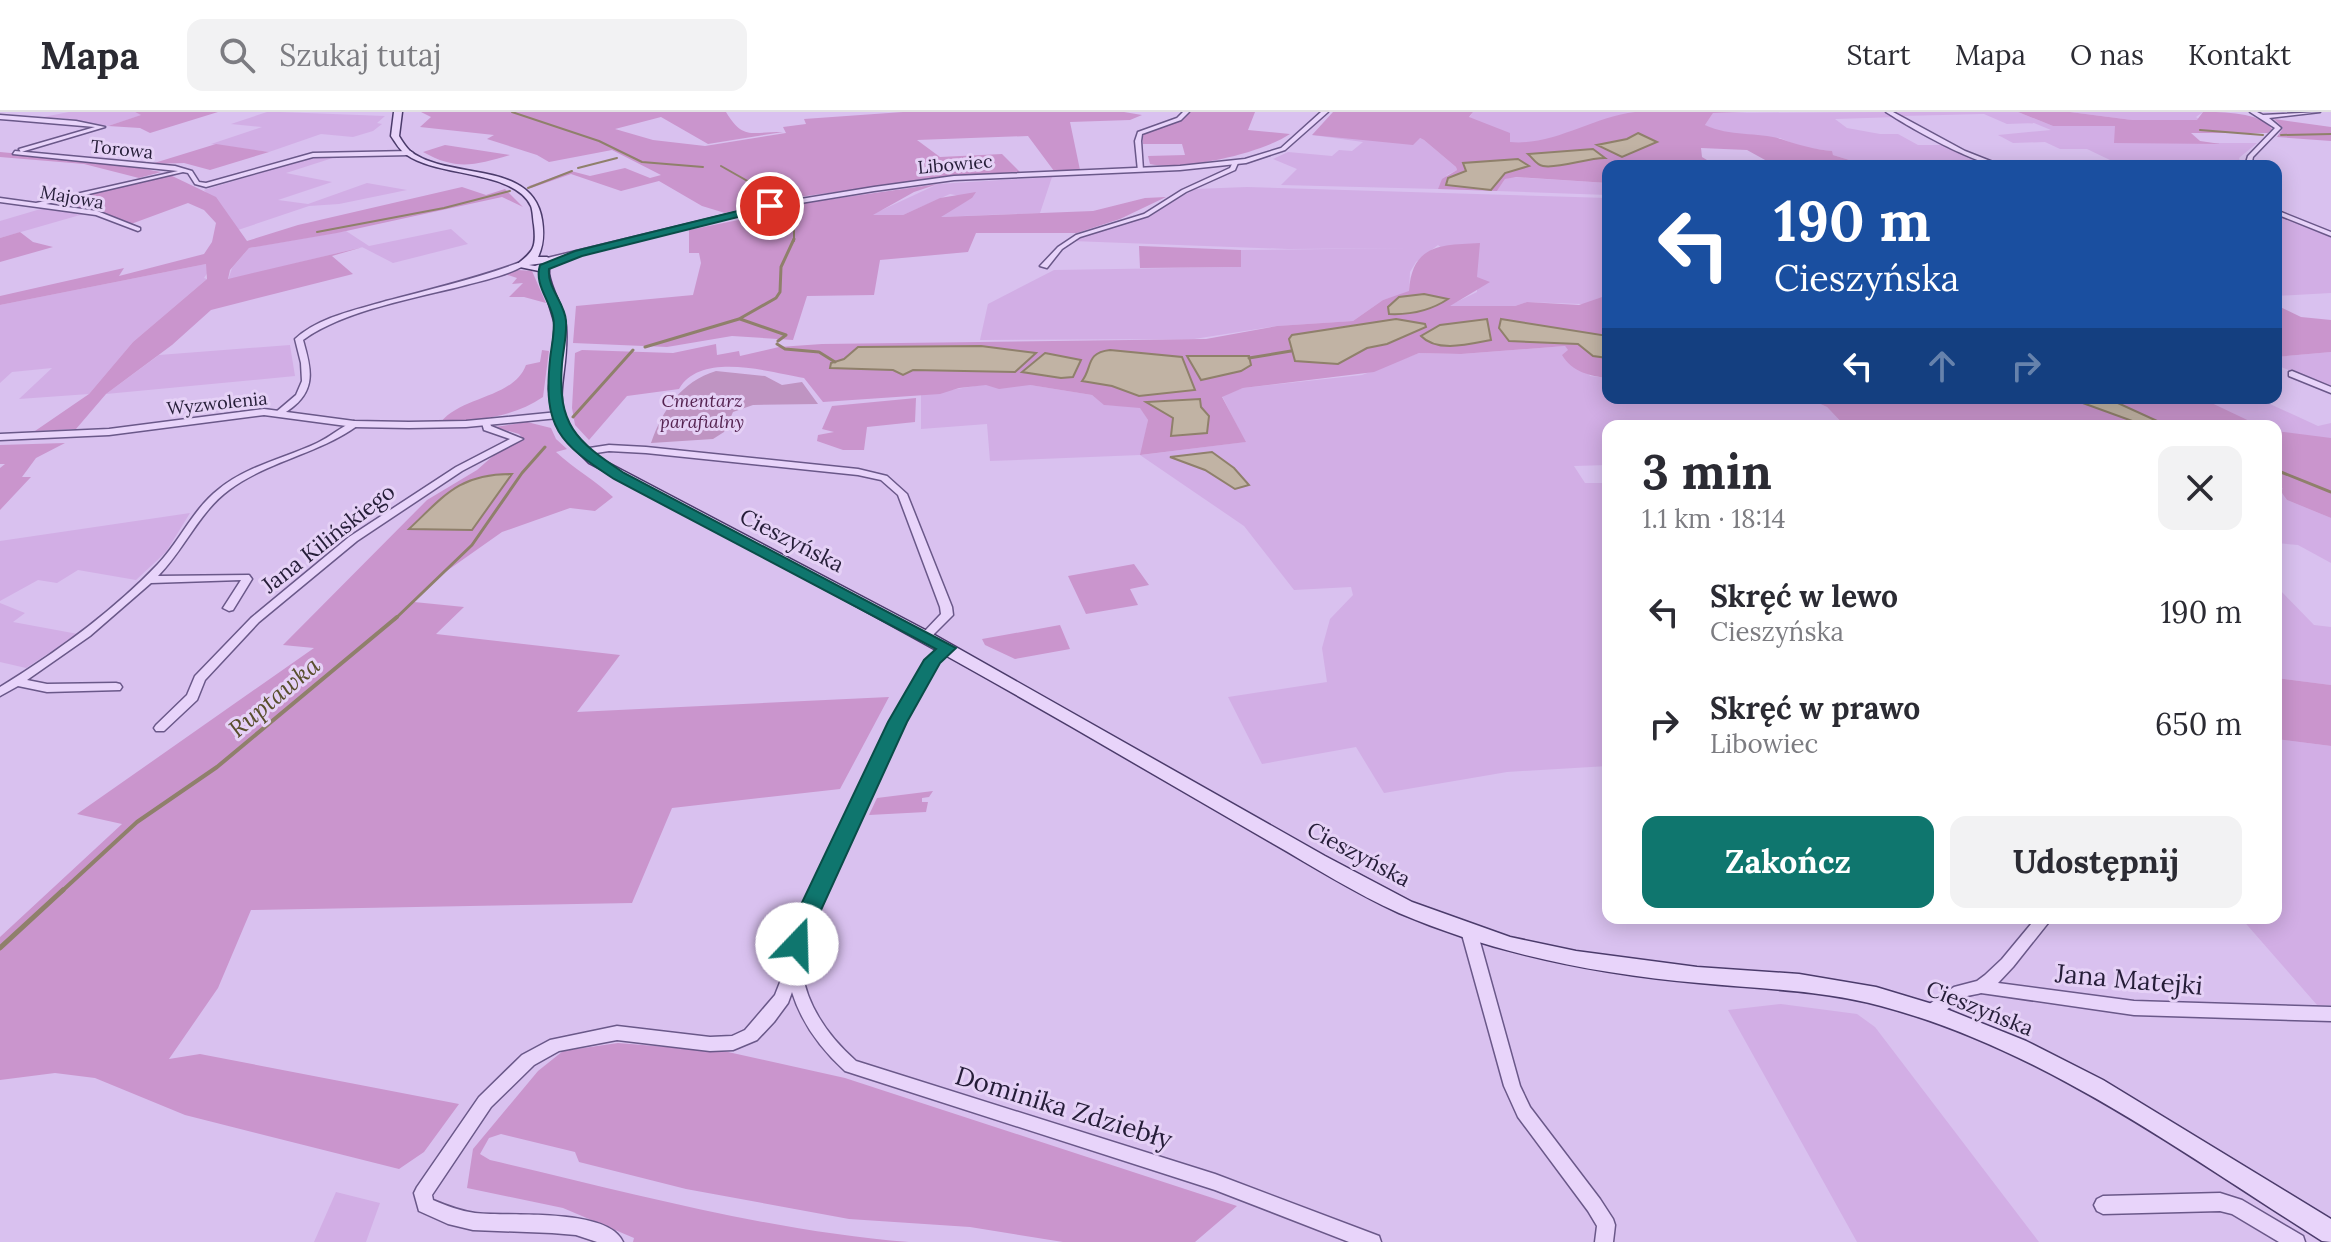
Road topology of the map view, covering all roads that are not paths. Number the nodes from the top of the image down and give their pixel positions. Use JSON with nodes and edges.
{"nodes":[{"id":1,"x":398,"y":112,"type":"edge"},
{"id":2,"x":1186,"y":112,"type":"edge"},
{"id":3,"x":1325,"y":112,"type":"edge"},
{"id":4,"x":1889,"y":112,"type":"edge"},
{"id":5,"x":2253,"y":112,"type":"edge"},
{"id":6,"x":2317,"y":112,"type":"edge"},
{"id":7,"x":0,"y":117,"type":"edge"},
{"id":8,"x":2263,"y":117,"type":"junction"},
{"id":9,"x":410,"y":153,"type":"junction"},
{"id":10,"x":1984,"y":160,"type":"edge"},
{"id":11,"x":2249,"y":160,"type":"edge"},
{"id":12,"x":1235,"y":163,"type":"junction"},
{"id":13,"x":1140,"y":170,"type":"junction"},
{"id":14,"x":186,"y":171,"type":"junction"},
{"id":15,"x":0,"y":200,"type":"edge"},
{"id":16,"x":35,"y":205,"type":"junction"},
{"id":17,"x":2282,"y":214,"type":"edge"},
{"id":18,"x":138,"y":229,"type":"dead end"},
{"id":19,"x":2331,"y":234,"type":"edge"},
{"id":20,"x":537,"y":264,"type":"junction"},
{"id":21,"x":1044,"y":266,"type":"dead end"},
{"id":22,"x":2292,"y":374,"type":"dead end"},
{"id":23,"x":2331,"y":390,"type":"edge"},
{"id":24,"x":556,"y":411,"type":"junction"},
{"id":25,"x":280,"y":412,"type":"junction"},
{"id":26,"x":486,"y":423,"type":"junction"},
{"id":27,"x":354,"y":424,"type":"junction"},
{"id":28,"x":0,"y":437,"type":"edge"},
{"id":29,"x":583,"y":452,"type":"junction"},
{"id":30,"x":147,"y":580,"type":"junction"},
{"id":31,"x":229,"y":608,"type":"dead end"},
{"id":32,"x":926,"y":636,"type":"junction"},
{"id":33,"x":948,"y":648,"type":"junction"},
{"id":34,"x":17,"y":682,"type":"junction"},
{"id":35,"x":116,"y":687,"type":"dead end"},
{"id":36,"x":0,"y":692,"type":"edge"},
{"id":37,"x":160,"y":728,"type":"dead end"},
{"id":38,"x":2040,"y":924,"type":"edge"},
{"id":39,"x":1469,"y":931,"type":"junction"},
{"id":40,"x":794,"y":967,"type":"junction"},
{"id":41,"x":1981,"y":987,"type":"junction"},
{"id":42,"x":1931,"y":1012,"type":"junction"},
{"id":43,"x":2331,"y":1014,"type":"edge"},
{"id":44,"x":2103,"y":1205,"type":"dead end"},
{"id":45,"x":2331,"y":1233,"type":"edge"},
{"id":46,"x":614,"y":1242,"type":"edge"},
{"id":47,"x":1372,"y":1242,"type":"edge"},
{"id":48,"x":1604,"y":1242,"type":"edge"},
{"id":49,"x":2296,"y":1242,"type":"edge"}],
"edges":[{"from":1,"to":9,"type":"main road"},
{"from":2,"to":13,"type":"street"},
{"from":3,"to":12,"type":"street","name":"Libowiec"},
{"from":4,"to":10,"type":"street"},
{"from":5,"to":8,"type":"street"},
{"from":6,"to":8,"type":"street"},
{"from":7,"to":14,"type":"street","name":"Torowa"},
{"from":8,"to":11,"type":"street"},
{"from":9,"to":14,"type":"street","name":"Torowa"},
{"from":9,"to":20,"type":"main road"},
{"from":12,"to":13,"type":"street","name":"Libowiec"},
{"from":12,"to":21,"type":"street"},
{"from":13,"to":20,"type":"street","name":"Libowiec"},
{"from":14,"to":16,"type":"street"},
{"from":15,"to":16,"type":"street","name":"Majowa"},
{"from":16,"to":18,"type":"street","name":"Majowa"},
{"from":17,"to":19,"type":"street"},
{"from":20,"to":24,"type":"main road"},
{"from":20,"to":25,"type":"street"},
{"from":22,"to":23,"type":"street"},
{"from":24,"to":26,"type":"street","name":"Wyzwolenia"},
{"from":24,"to":29,"type":"main road","name":"Cieszyńska"},
{"from":25,"to":27,"type":"street","name":"Wyzwolenia"},
{"from":25,"to":28,"type":"street","name":"Wyzwolenia"},
{"from":26,"to":27,"type":"street","name":"Wyzwolenia"},
{"from":26,"to":37,"type":"street","name":"Jana Kilińskiego"},
{"from":27,"to":30,"type":"street"},
{"from":29,"to":32,"type":"main road","name":"Cieszyńska"},
{"from":29,"to":32,"type":"street"},
{"from":30,"to":31,"type":"street"},
{"from":30,"to":34,"type":"street"},
{"from":32,"to":33,"type":"main road","name":"Cieszyńska"},
{"from":33,"to":39,"type":"main road","name":"Cieszyńska"},
{"from":33,"to":40,"type":"street","name":"Dominika Zdziebły"},
{"from":34,"to":35,"type":"street"},
{"from":34,"to":36,"type":"street"},
{"from":38,"to":41,"type":"street"},
{"from":39,"to":42,"type":"main road","name":"Cieszyńska"},
{"from":39,"to":48,"type":"street"},
{"from":40,"to":46,"type":"street","name":"Dominika Zdziebły"},
{"from":40,"to":47,"type":"street","name":"Dominika Zdziebły"},
{"from":41,"to":42,"type":"street"},
{"from":41,"to":43,"type":"street","name":"Jana Matejki"},
{"from":42,"to":45,"type":"main road","name":"Cieszyńska"},
{"from":44,"to":49,"type":"street"}]}
